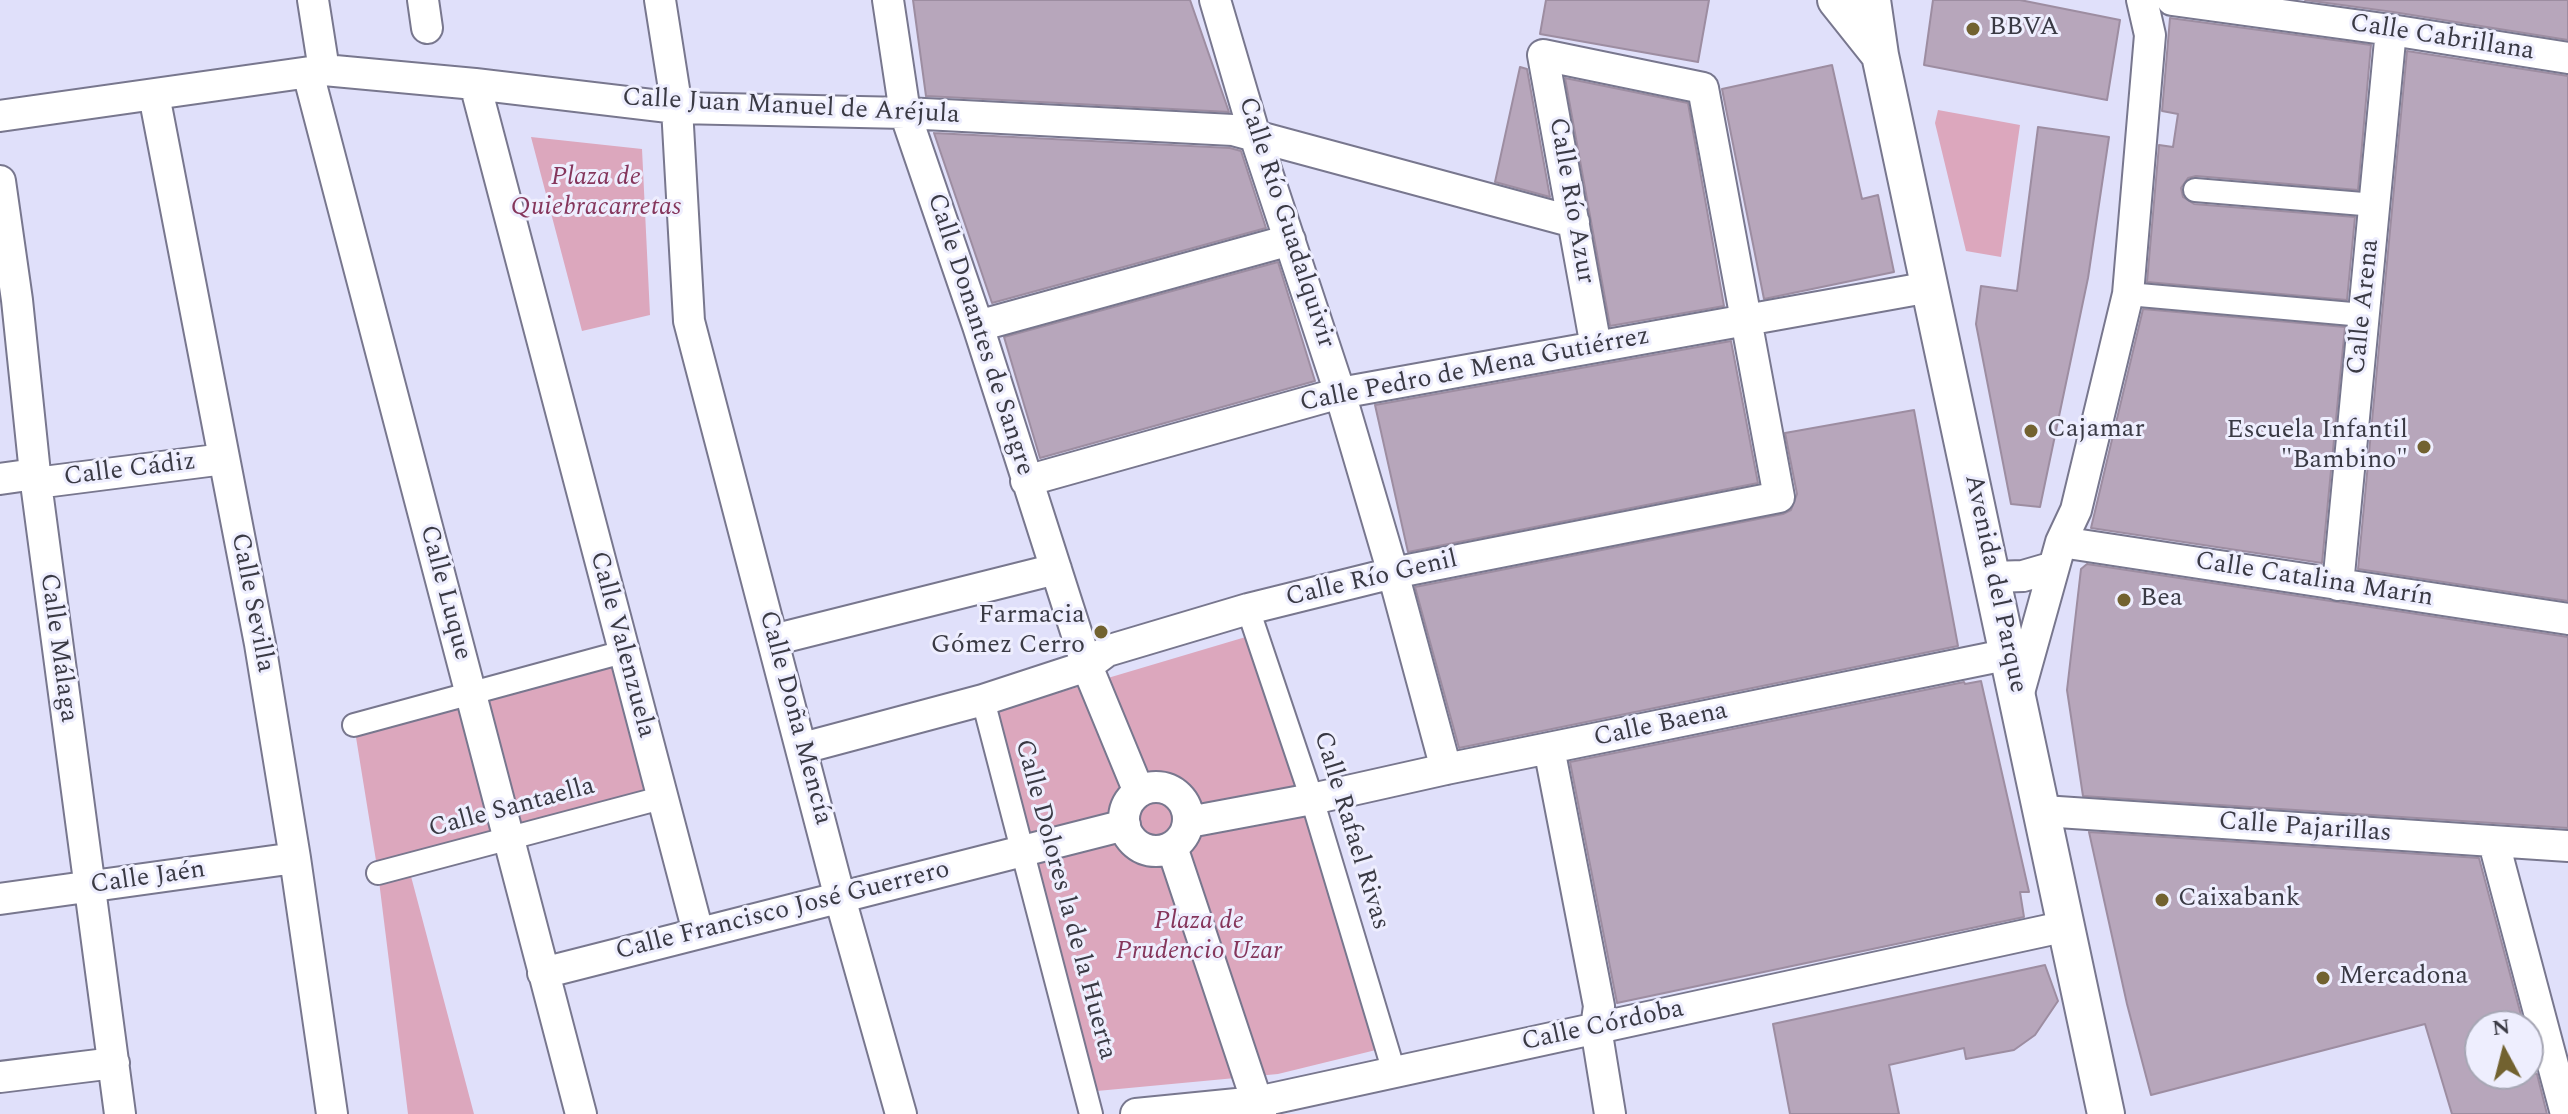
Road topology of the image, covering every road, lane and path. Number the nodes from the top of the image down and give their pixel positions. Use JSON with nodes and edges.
{"nodes":[{"id":1,"x":313,"y":0,"type":"edge"},
{"id":2,"x":660,"y":0,"type":"edge"},
{"id":3,"x":888,"y":0,"type":"edge"},
{"id":4,"x":1215,"y":0,"type":"edge"},
{"id":5,"x":1836,"y":0,"type":"edge"},
{"id":6,"x":1872,"y":0,"type":"edge"},
{"id":7,"x":2142,"y":0,"type":"edge"},
{"id":8,"x":2172,"y":0,"type":"edge"},
{"id":9,"x":2391,"y":30,"type":"junction"},
{"id":10,"x":1880,"y":55,"type":"junction"},
{"id":11,"x":2568,"y":58,"type":"edge"},
{"id":12,"x":316,"y":72,"type":"junction"},
{"id":13,"x":475,"y":84,"type":"junction"},
{"id":14,"x":154,"y":95,"type":"junction"},
{"id":15,"x":677,"y":108,"type":"junction"},
{"id":16,"x":905,"y":113,"type":"junction"},
{"id":17,"x":0,"y":116,"type":"edge"},
{"id":18,"x":1255,"y":136,"type":"junction"},
{"id":19,"x":0,"y":181,"type":"edge"},
{"id":20,"x":2195,"y":190,"type":"dead end"},
{"id":21,"x":2375,"y":205,"type":"junction"},
{"id":22,"x":1574,"y":222,"type":"junction"},
{"id":23,"x":1290,"y":240,"type":"junction"},
{"id":24,"x":1930,"y":287,"type":"junction"},
{"id":25,"x":2128,"y":294,"type":"junction"},
{"id":26,"x":8,"y":301,"type":"edge"},
{"id":27,"x":2363,"y":315,"type":"junction"},
{"id":28,"x":1747,"y":320,"type":"junction"},
{"id":29,"x":978,"y":326,"type":"junction"},
{"id":30,"x":1596,"y":347,"type":"junction"},
{"id":31,"x":1340,"y":393,"type":"junction"},
{"id":32,"x":224,"y":459,"type":"junction"},
{"id":33,"x":0,"y":479,"type":"edge"},
{"id":34,"x":35,"y":479,"type":"junction"},
{"id":35,"x":1026,"y":481,"type":"junction"},
{"id":36,"x":2057,"y":555,"type":"junction"},
{"id":37,"x":1056,"y":569,"type":"junction"},
{"id":38,"x":1393,"y":573,"type":"junction"},
{"id":39,"x":1993,"y":577,"type":"junction"},
{"id":40,"x":2338,"y":585,"type":"junction"},
{"id":41,"x":1248,"y":609,"type":"junction"},
{"id":42,"x":2568,"y":619,"type":"edge"},
{"id":43,"x":773,"y":640,"type":"junction"},
{"id":44,"x":623,"y":652,"type":"junction"},
{"id":45,"x":2010,"y":654,"type":"junction"},
{"id":46,"x":1087,"y":666,"type":"junction"},
{"id":47,"x":470,"y":693,"type":"junction"},
{"id":48,"x":2018,"y":695,"type":"junction"},
{"id":49,"x":983,"y":700,"type":"junction"},
{"id":50,"x":354,"y":725,"type":"dead end"},
{"id":51,"x":803,"y":748,"type":"junction"},
{"id":52,"x":1549,"y":748,"type":"junction"},
{"id":53,"x":1446,"y":769,"type":"junction"},
{"id":54,"x":1139,"y":792,"type":"junction"},
{"id":55,"x":661,"y":798,"type":"junction"},
{"id":56,"x":1312,"y":799,"type":"junction"},
{"id":57,"x":2043,"y":811,"type":"junction"},
{"id":58,"x":1125,"y":825,"type":"junction"},
{"id":59,"x":1181,"y":834,"type":"junction"},
{"id":60,"x":509,"y":839,"type":"junction"},
{"id":61,"x":2494,"y":843,"type":"junction"},
{"id":62,"x":2568,"y":846,"type":"edge"},
{"id":63,"x":1023,"y":851,"type":"junction"},
{"id":64,"x":295,"y":858,"type":"junction"},
{"id":65,"x":378,"y":873,"type":"dead end"},
{"id":66,"x":89,"y":887,"type":"junction"},
{"id":67,"x":840,"y":898,"type":"junction"},
{"id":68,"x":0,"y":899,"type":"edge"},
{"id":69,"x":2067,"y":926,"type":"junction"},
{"id":70,"x":698,"y":932,"type":"junction"},
{"id":71,"x":543,"y":973,"type":"junction"},
{"id":72,"x":1596,"y":1028,"type":"junction"},
{"id":73,"x":114,"y":1063,"type":"junction"},
{"id":74,"x":1394,"y":1072,"type":"junction"},
{"id":75,"x":0,"y":1077,"type":"edge"},
{"id":76,"x":1259,"y":1108,"type":"edge"},
{"id":77,"x":120,"y":1114,"type":"edge"},
{"id":78,"x":332,"y":1114,"type":"edge"},
{"id":79,"x":581,"y":1114,"type":"edge"},
{"id":80,"x":901,"y":1114,"type":"edge"},
{"id":81,"x":1091,"y":1114,"type":"edge"},
{"id":82,"x":1136,"y":1114,"type":"edge"},
{"id":83,"x":1610,"y":1114,"type":"edge"},
{"id":84,"x":2106,"y":1114,"type":"edge"},
{"id":85,"x":2566,"y":1114,"type":"edge"}],
"edges":[{"from":1,"to":12,"type":"street","name":"Calle Luque"},
{"from":2,"to":15,"type":"street"},
{"from":3,"to":16,"type":"street","name":"Calle Donantes de Sangre"},
{"from":4,"to":18,"type":"street","name":"Calle Río Guadalquivir"},
{"from":5,"to":10,"type":"street","name":"Avenida del Parque"},
{"from":6,"to":10,"type":"street","name":"Avenida del Parque"},
{"from":7,"to":25,"type":"street"},
{"from":8,"to":9,"type":"street","name":"Calle Cabrillana"},
{"from":9,"to":11,"type":"street","name":"Calle Cabrillana"},
{"from":9,"to":21,"type":"street","name":"Calle Arena"},
{"from":10,"to":24,"type":"street","name":"Avenida del Parque"},
{"from":12,"to":13,"type":"street","name":"Calle Juan Manuel de Aréjula"},
{"from":12,"to":14,"type":"street","name":"Calle Juan Manuel de Aréjula"},
{"from":12,"to":47,"type":"street","name":"Calle Luque"},
{"from":13,"to":15,"type":"street","name":"Calle Juan Manuel de Aréjula"},
{"from":13,"to":44,"type":"street","name":"Calle Valenzuela"},
{"from":14,"to":17,"type":"street","name":"Calle Juan Manuel de Aréjula"},
{"from":14,"to":32,"type":"street","name":"Calle Sevilla"},
{"from":15,"to":16,"type":"street","name":"Calle Juan Manuel de Aréjula"},
{"from":15,"to":43,"type":"street","name":"Calle Doña Mencía"},
{"from":16,"to":18,"type":"street","name":"Calle Juan Manuel de Aréjula"},
{"from":16,"to":29,"type":"street","name":"Calle Donantes de Sangre"},
{"from":18,"to":22,"type":"street","name":"Calle Juan Manuel de Aréjula"},
{"from":18,"to":23,"type":"street","name":"Calle Río Guadalquivir"},
{"from":19,"to":26,"type":"street","name":"Calle Málaga"},
{"from":20,"to":21,"type":"street"},
{"from":21,"to":27,"type":"street","name":"Calle Arena"},
{"from":22,"to":28,"type":"street","name":"Calle Río Azur"},
{"from":22,"to":30,"type":"street","name":"Calle Río Azur"},
{"from":23,"to":29,"type":"street"},
{"from":23,"to":31,"type":"street","name":"Calle Río Guadalquivir"},
{"from":24,"to":28,"type":"street","name":"Calle Pedro de Mena Gutiérrez"},
{"from":24,"to":39,"type":"street","name":"Avenida del Parque"},
{"from":25,"to":27,"type":"street"},
{"from":25,"to":36,"type":"street"},
{"from":26,"to":34,"type":"street","name":"Calle Málaga"},
{"from":27,"to":40,"type":"street","name":"Calle Arena"},
{"from":28,"to":30,"type":"street","name":"Calle Pedro de Mena Gutiérrez"},
{"from":28,"to":38,"type":"street","name":"Calle Río Genil"},
{"from":29,"to":35,"type":"street","name":"Calle Donantes de Sangre"},
{"from":30,"to":31,"type":"street","name":"Calle Pedro de Mena Gutiérrez"},
{"from":31,"to":35,"type":"street","name":"Calle Pedro de Mena Gutiérrez"},
{"from":31,"to":38,"type":"street","name":"Calle Río Guadalquivir"},
{"from":32,"to":34,"type":"street","name":"Calle Cádiz"},
{"from":32,"to":64,"type":"street","name":"Calle Sevilla"},
{"from":33,"to":34,"type":"street","name":"Calle Cádiz"},
{"from":34,"to":66,"type":"street","name":"Calle Málaga"},
{"from":35,"to":37,"type":"street","name":"Calle Donantes de Sangre"},
{"from":36,"to":39,"type":"street"},
{"from":36,"to":40,"type":"street","name":"Calle Catalina Marín"},
{"from":36,"to":48,"type":"street"},
{"from":37,"to":43,"type":"street"},
{"from":37,"to":46,"type":"street","name":"Calle Donantes de Sangre"},
{"from":38,"to":41,"type":"street","name":"Calle Río Genil"},
{"from":38,"to":53,"type":"street","name":"Calle Río Guadalquivir"},
{"from":39,"to":45,"type":"street","name":"Avenida del Parque"},
{"from":40,"to":42,"type":"street","name":"Calle Catalina Marín"},
{"from":41,"to":46,"type":"street","name":"Calle Río Genil"},
{"from":41,"to":56,"type":"street","name":"Calle Rafael Rivas"},
{"from":43,"to":51,"type":"street","name":"Calle Doña Mencía"},
{"from":44,"to":47,"type":"street"},
{"from":44,"to":55,"type":"street","name":"Calle Valenzuela"},
{"from":45,"to":48,"type":"street","name":"Avenida del Parque"},
{"from":45,"to":52,"type":"street","name":"Calle Baena"},
{"from":46,"to":49,"type":"street","name":"Calle Río Genil"},
{"from":46,"to":54,"type":"street","name":"Calle Donantes de Sangre"},
{"from":47,"to":50,"type":"street"},
{"from":47,"to":60,"type":"street","name":"Calle Luque"},
{"from":48,"to":57,"type":"street","name":"Avenida del Parque"},
{"from":49,"to":51,"type":"street","name":"Calle Río Genil"},
{"from":49,"to":63,"type":"street","name":"Calle Dolores la de la Huerta"},
{"from":51,"to":67,"type":"street","name":"Calle Doña Mencía"},
{"from":52,"to":53,"type":"street","name":"Calle Baena"},
{"from":52,"to":72,"type":"street"},
{"from":53,"to":56,"type":"street","name":"Calle Baena"},
{"from":54,"to":58,"type":"street"},
{"from":54,"to":59,"type":"street"},
{"from":55,"to":60,"type":"street","name":"Calle Santaella"},
{"from":55,"to":70,"type":"street","name":"Calle Valenzuela"},
{"from":56,"to":59,"type":"street","name":"Calle Baena"},
{"from":56,"to":74,"type":"street","name":"Calle Rafael Rivas"},
{"from":57,"to":61,"type":"street","name":"Calle Pajarillas"},
{"from":57,"to":69,"type":"street","name":"Avenida del Parque"},
{"from":58,"to":59,"type":"street"},
{"from":58,"to":63,"type":"street","name":"Calle Francisco José Guerrero"},
{"from":59,"to":76,"type":"street"},
{"from":60,"to":65,"type":"street","name":"Calle Santaella"},
{"from":60,"to":71,"type":"street","name":"Calle Luque"},
{"from":61,"to":62,"type":"street","name":"Calle Pajarillas"},
{"from":61,"to":85,"type":"street"},
{"from":63,"to":67,"type":"street","name":"Calle Francisco José Guerrero"},
{"from":63,"to":81,"type":"street","name":"Calle Dolores la de la Huerta"},
{"from":64,"to":66,"type":"street","name":"Calle Jaén"},
{"from":64,"to":78,"type":"street","name":"Calle Sevilla"},
{"from":66,"to":68,"type":"street","name":"Calle Jaén"},
{"from":66,"to":73,"type":"street","name":"Calle Málaga"},
{"from":67,"to":70,"type":"street","name":"Calle Francisco José Guerrero"},
{"from":67,"to":80,"type":"street","name":"Calle Doña Mencía"},
{"from":69,"to":72,"type":"street","name":"Calle Córdoba"},
{"from":69,"to":84,"type":"street","name":"Avenida del Parque"},
{"from":70,"to":71,"type":"street","name":"Calle Francisco José Guerrero"},
{"from":71,"to":79,"type":"street","name":"Calle Luque"},
{"from":72,"to":74,"type":"street","name":"Calle Córdoba"},
{"from":72,"to":83,"type":"street"},
{"from":73,"to":75,"type":"street"},
{"from":73,"to":77,"type":"street","name":"Calle Málaga"},
{"from":74,"to":76,"type":"street","name":"Calle Córdoba"},
{"from":76,"to":82,"type":"street","name":"Calle Córdoba"}]}
